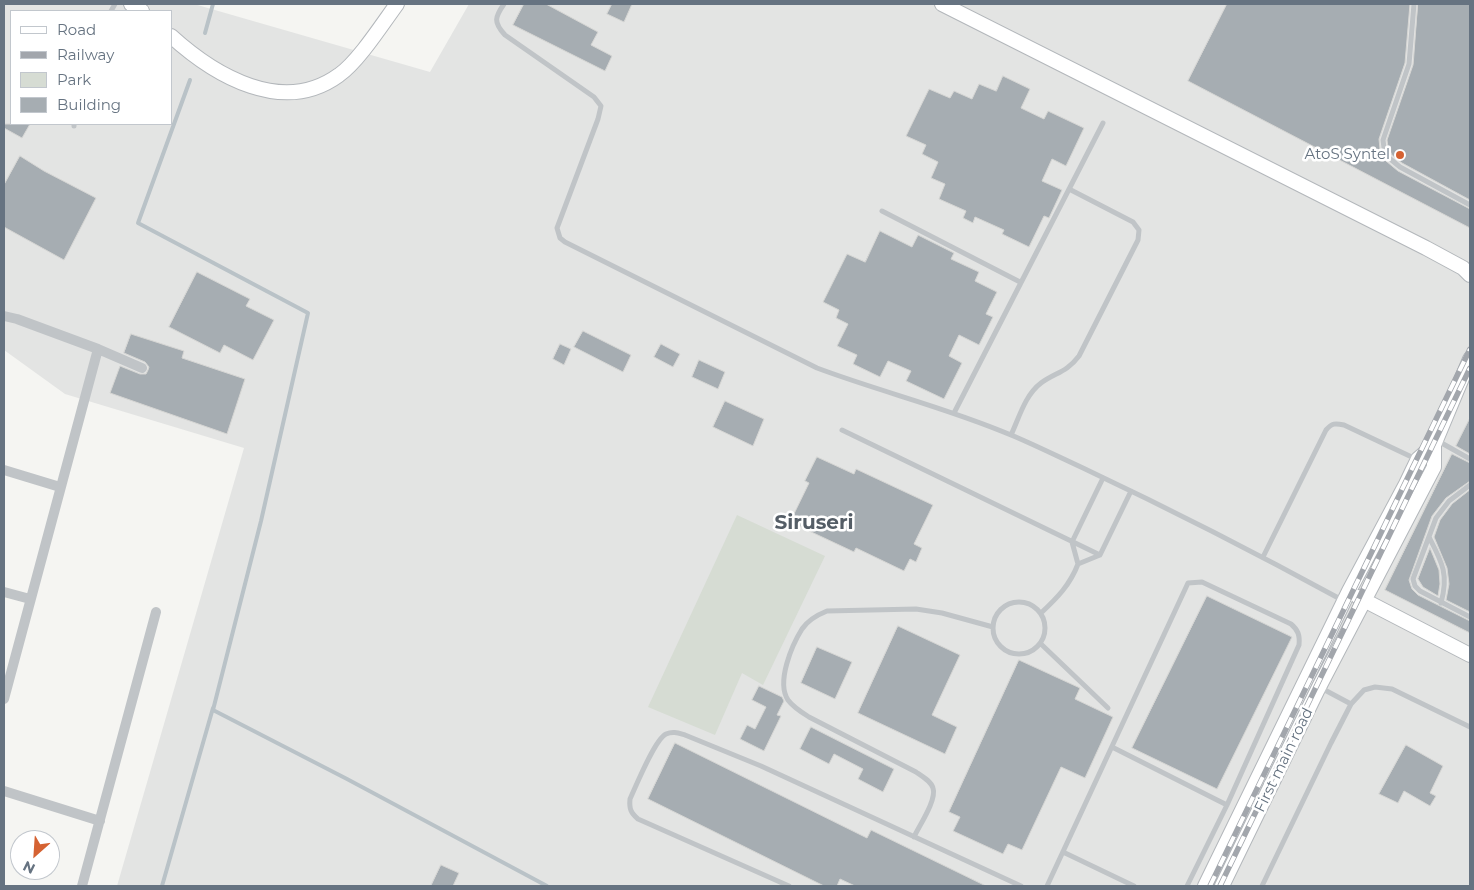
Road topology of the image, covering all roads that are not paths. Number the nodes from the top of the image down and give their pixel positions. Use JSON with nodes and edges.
{"nodes":[{"id":1,"x":397,"y":4,"type":"edge"},
{"id":2,"x":504,"y":4,"type":"edge"},
{"id":3,"x":942,"y":4,"type":"edge"},
{"id":4,"x":1414,"y":4,"type":"edge"},
{"id":5,"x":172,"y":37,"type":"edge"},
{"id":6,"x":1102,"y":123,"type":"dead end"},
{"id":7,"x":1069,"y":189,"type":"junction"},
{"id":8,"x":1470,"y":205,"type":"edge"},
{"id":9,"x":882,"y":211,"type":"dead end"},
{"id":10,"x":1470,"y":275,"type":"edge"},
{"id":11,"x":1020,"y":282,"type":"junction"},
{"id":12,"x":4,"y":316,"type":"edge"},
{"id":13,"x":98,"y":349,"type":"junction"},
{"id":14,"x":1470,"y":359,"type":"edge"},
{"id":15,"x":142,"y":368,"type":"dead end"},
{"id":16,"x":954,"y":412,"type":"junction"},
{"id":17,"x":842,"y":430,"type":"dead end"},
{"id":18,"x":1011,"y":435,"type":"junction"},
{"id":19,"x":1435,"y":443,"type":"junction"},
{"id":20,"x":1418,"y":459,"type":"junction"},
{"id":21,"x":1470,"y":459,"type":"edge"},
{"id":22,"x":4,"y":470,"type":"edge"},
{"id":23,"x":1103,"y":478,"type":"junction"},
{"id":24,"x":1470,"y":484,"type":"edge"},
{"id":25,"x":60,"y":487,"type":"junction"},
{"id":26,"x":1131,"y":491,"type":"junction"},
{"id":27,"x":1429,"y":537,"type":"junction"},
{"id":28,"x":1072,"y":542,"type":"junction"},
{"id":29,"x":1100,"y":555,"type":"junction"},
{"id":30,"x":1263,"y":557,"type":"junction"},
{"id":31,"x":1078,"y":564,"type":"junction"},
{"id":32,"x":4,"y":592,"type":"edge"},
{"id":33,"x":30,"y":599,"type":"junction"},
{"id":34,"x":1345,"y":600,"type":"junction"},
{"id":35,"x":1364,"y":600,"type":"junction"},
{"id":36,"x":1441,"y":603,"type":"junction"},
{"id":37,"x":156,"y":612,"type":"dead end"},
{"id":38,"x":1040,"y":613,"type":"junction"},
{"id":39,"x":1470,"y":617,"type":"edge"},
{"id":40,"x":993,"y":627,"type":"junction"},
{"id":41,"x":1041,"y":644,"type":"junction"},
{"id":42,"x":1470,"y":654,"type":"edge"},
{"id":43,"x":1319,"y":687,"type":"junction"},
{"id":44,"x":4,"y":699,"type":"edge"},
{"id":45,"x":1351,"y":704,"type":"junction"},
{"id":46,"x":1108,"y":708,"type":"dead end"},
{"id":47,"x":1470,"y":726,"type":"edge"},
{"id":48,"x":1112,"y":746,"type":"junction"},
{"id":49,"x":4,"y":791,"type":"edge"},
{"id":50,"x":1227,"y":805,"type":"junction"},
{"id":51,"x":100,"y":821,"type":"junction"},
{"id":52,"x":914,"y":837,"type":"junction"},
{"id":53,"x":1063,"y":852,"type":"junction"},
{"id":54,"x":82,"y":886,"type":"edge"},
{"id":55,"x":789,"y":886,"type":"edge"},
{"id":56,"x":1021,"y":886,"type":"edge"},
{"id":57,"x":1047,"y":886,"type":"edge"},
{"id":58,"x":1134,"y":886,"type":"edge"},
{"id":59,"x":1187,"y":886,"type":"edge"},
{"id":60,"x":1205,"y":886,"type":"edge"},
{"id":61,"x":1222,"y":886,"type":"edge"},
{"id":62,"x":1263,"y":886,"type":"edge"}],
"edges":[{"from":1,"to":5,"type":"street"},
{"from":2,"to":16,"type":"lane"},
{"from":3,"to":10,"type":"street"},
{"from":4,"to":8,"type":"lane"},
{"from":6,"to":7,"type":"lane"},
{"from":7,"to":11,"type":"lane"},
{"from":7,"to":18,"type":"lane"},
{"from":9,"to":11,"type":"lane"},
{"from":11,"to":16,"type":"lane"},
{"from":12,"to":13,"type":"street"},
{"from":13,"to":15,"type":"street"},
{"from":13,"to":25,"type":"street"},
{"from":14,"to":19,"type":"street"},
{"from":16,"to":18,"type":"lane"},
{"from":17,"to":28,"type":"lane"},
{"from":18,"to":23,"type":"lane"},
{"from":19,"to":20,"type":"street"},
{"from":19,"to":21,"type":"lane"},
{"from":19,"to":35,"type":"street","name":"First main road"},
{"from":20,"to":30,"type":"lane"},
{"from":20,"to":34,"type":"street"},
{"from":22,"to":25,"type":"street"},
{"from":23,"to":26,"type":"lane"},
{"from":23,"to":28,"type":"lane"},
{"from":24,"to":27,"type":"lane"},
{"from":25,"to":33,"type":"street"},
{"from":26,"to":29,"type":"lane"},
{"from":26,"to":30,"type":"lane"},
{"from":27,"to":36,"type":"lane"},
{"from":27,"to":36,"type":"lane"},
{"from":28,"to":29,"type":"lane"},
{"from":28,"to":31,"type":"lane"},
{"from":29,"to":31,"type":"lane"},
{"from":30,"to":34,"type":"lane"},
{"from":31,"to":38,"type":"lane"},
{"from":32,"to":33,"type":"street"},
{"from":33,"to":44,"type":"street"},
{"from":34,"to":35,"type":"street"},
{"from":34,"to":60,"type":"street"},
{"from":35,"to":42,"type":"street"},
{"from":35,"to":43,"type":"street","name":"First main road"},
{"from":36,"to":39,"type":"lane"},
{"from":37,"to":51,"type":"street"},
{"from":38,"to":40,"type":"lane"},
{"from":38,"to":41,"type":"lane"},
{"from":40,"to":41,"type":"lane"},
{"from":40,"to":52,"type":"lane"},
{"from":41,"to":46,"type":"lane"},
{"from":43,"to":45,"type":"lane"},
{"from":43,"to":61,"type":"street","name":"First main road"},
{"from":45,"to":47,"type":"lane"},
{"from":45,"to":62,"type":"lane"},
{"from":48,"to":50,"type":"lane"},
{"from":48,"to":50,"type":"lane"},
{"from":48,"to":53,"type":"lane"},
{"from":49,"to":51,"type":"street"},
{"from":50,"to":59,"type":"lane"},
{"from":51,"to":54,"type":"street"},
{"from":52,"to":55,"type":"lane"},
{"from":52,"to":56,"type":"lane"},
{"from":53,"to":57,"type":"lane"},
{"from":53,"to":58,"type":"lane"}]}
